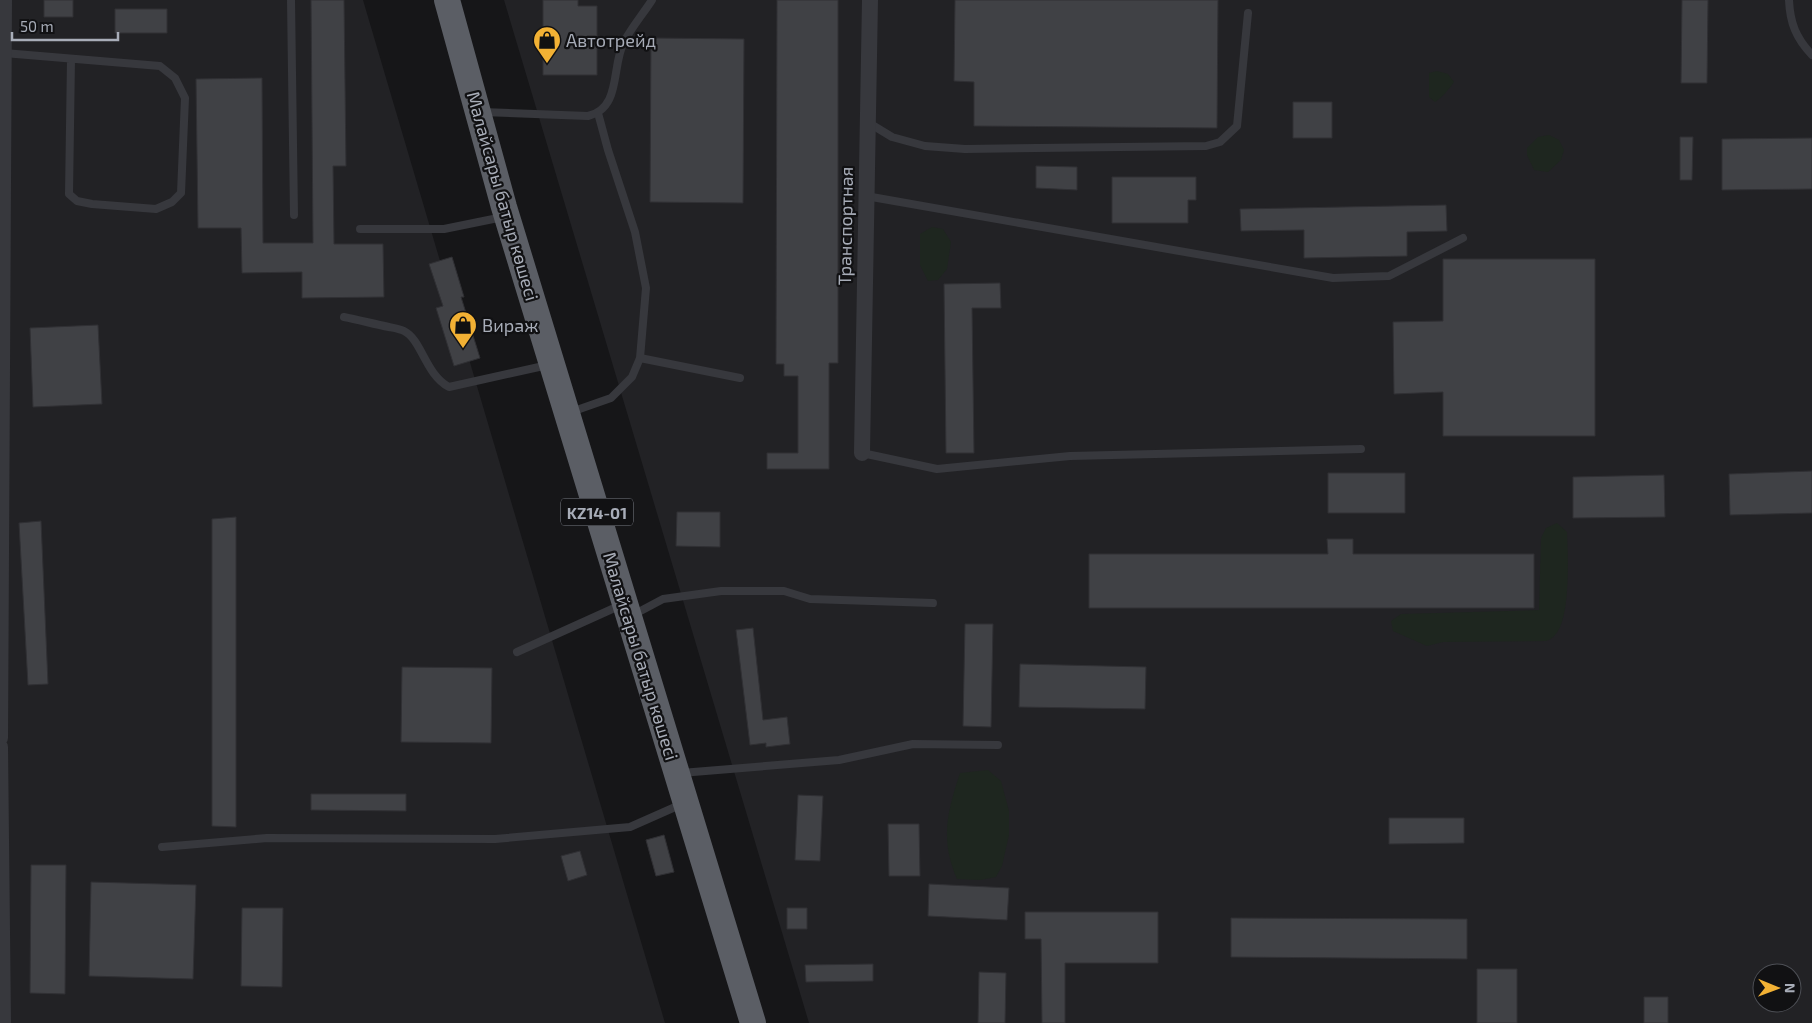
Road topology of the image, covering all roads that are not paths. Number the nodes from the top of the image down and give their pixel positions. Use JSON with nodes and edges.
{"nodes":[{"id":1,"x":4,"y":0,"type":"edge"},
{"id":2,"x":291,"y":0,"type":"edge"},
{"id":3,"x":448,"y":0,"type":"edge"},
{"id":4,"x":652,"y":0,"type":"edge"},
{"id":5,"x":870,"y":0,"type":"edge"},
{"id":6,"x":1789,"y":0,"type":"edge"},
{"id":7,"x":1248,"y":13,"type":"dead end"},
{"id":8,"x":4,"y":53,"type":"junction"},
{"id":9,"x":1812,"y":55,"type":"edge"},
{"id":10,"x":70,"y":58,"type":"junction"},
{"id":11,"x":478,"y":111,"type":"junction"},
{"id":12,"x":598,"y":113,"type":"junction"},
{"id":13,"x":867,"y":122,"type":"junction"},
{"id":14,"x":866,"y":196,"type":"junction"},
{"id":15,"x":294,"y":215,"type":"dead end"},
{"id":16,"x":507,"y":216,"type":"junction"},
{"id":17,"x":360,"y":229,"type":"dead end"},
{"id":18,"x":1462,"y":238,"type":"dead end"},
{"id":19,"x":344,"y":317,"type":"dead end"},
{"id":20,"x":640,"y":358,"type":"junction"},
{"id":21,"x":552,"y":364,"type":"junction"},
{"id":22,"x":740,"y":378,"type":"dead end"},
{"id":23,"x":567,"y":414,"type":"junction"},
{"id":24,"x":1360,"y":449,"type":"dead end"},
{"id":25,"x":862,"y":453,"type":"joint"},
{"id":26,"x":933,"y":603,"type":"dead end"},
{"id":27,"x":627,"y":610,"type":"junction"},
{"id":28,"x":517,"y":652,"type":"dead end"},
{"id":29,"x":0,"y":738,"type":"edge"},
{"id":30,"x":998,"y":745,"type":"dead end"},
{"id":31,"x":0,"y":747,"type":"edge"},
{"id":32,"x":677,"y":773,"type":"junction"},
{"id":33,"x":686,"y":802,"type":"junction"},
{"id":34,"x":162,"y":847,"type":"dead end"},
{"id":35,"x":3,"y":1023,"type":"edge"},
{"id":36,"x":753,"y":1023,"type":"edge"}],
"edges":[{"from":1,"to":8,"type":"street"},
{"from":2,"to":15,"type":"lane"},
{"from":3,"to":11,"type":"highway","name":"Малайсары батыр көшесі","number":"KZ14-01"},
{"from":4,"to":12,"type":"lane"},
{"from":5,"to":13,"type":"street","name":"Транспортная"},
{"from":6,"to":9,"type":"lane"},
{"from":7,"to":13,"type":"lane"},
{"from":8,"to":10,"type":"lane"},
{"from":8,"to":29,"type":"street"},
{"from":10,"to":10,"type":"lane"},
{"from":11,"to":12,"type":"lane"},
{"from":11,"to":16,"type":"highway","name":"Малайсары батыр көшесі","number":"KZ14-01"},
{"from":12,"to":20,"type":"lane"},
{"from":13,"to":14,"type":"street","name":"Транспортная"},
{"from":14,"to":18,"type":"lane"},
{"from":14,"to":25,"type":"street","name":"Транспортная"},
{"from":16,"to":17,"type":"lane"},
{"from":16,"to":21,"type":"highway","name":"Малайсары батыр көшесі","number":"KZ14-01"},
{"from":19,"to":21,"type":"lane"},
{"from":20,"to":22,"type":"lane"},
{"from":20,"to":23,"type":"lane"},
{"from":21,"to":23,"type":"highway","name":"Малайсары батыр көшесі","number":"KZ14-01"},
{"from":23,"to":27,"type":"highway","name":"Малайсары батыр көшесі","number":"KZ14-01"},
{"from":24,"to":25,"type":"lane"},
{"from":26,"to":27,"type":"lane"},
{"from":27,"to":28,"type":"lane"},
{"from":27,"to":32,"type":"highway","name":"Малайсары батыр көшесі","number":"KZ14-01"},
{"from":30,"to":32,"type":"lane"},
{"from":31,"to":35,"type":"street"},
{"from":32,"to":33,"type":"highway","name":"Малайсары батыр көшесі","number":"KZ14-01"},
{"from":33,"to":34,"type":"lane"},
{"from":33,"to":36,"type":"highway","name":"Малайсары батыр көшесі","number":"KZ14-01"}]}
